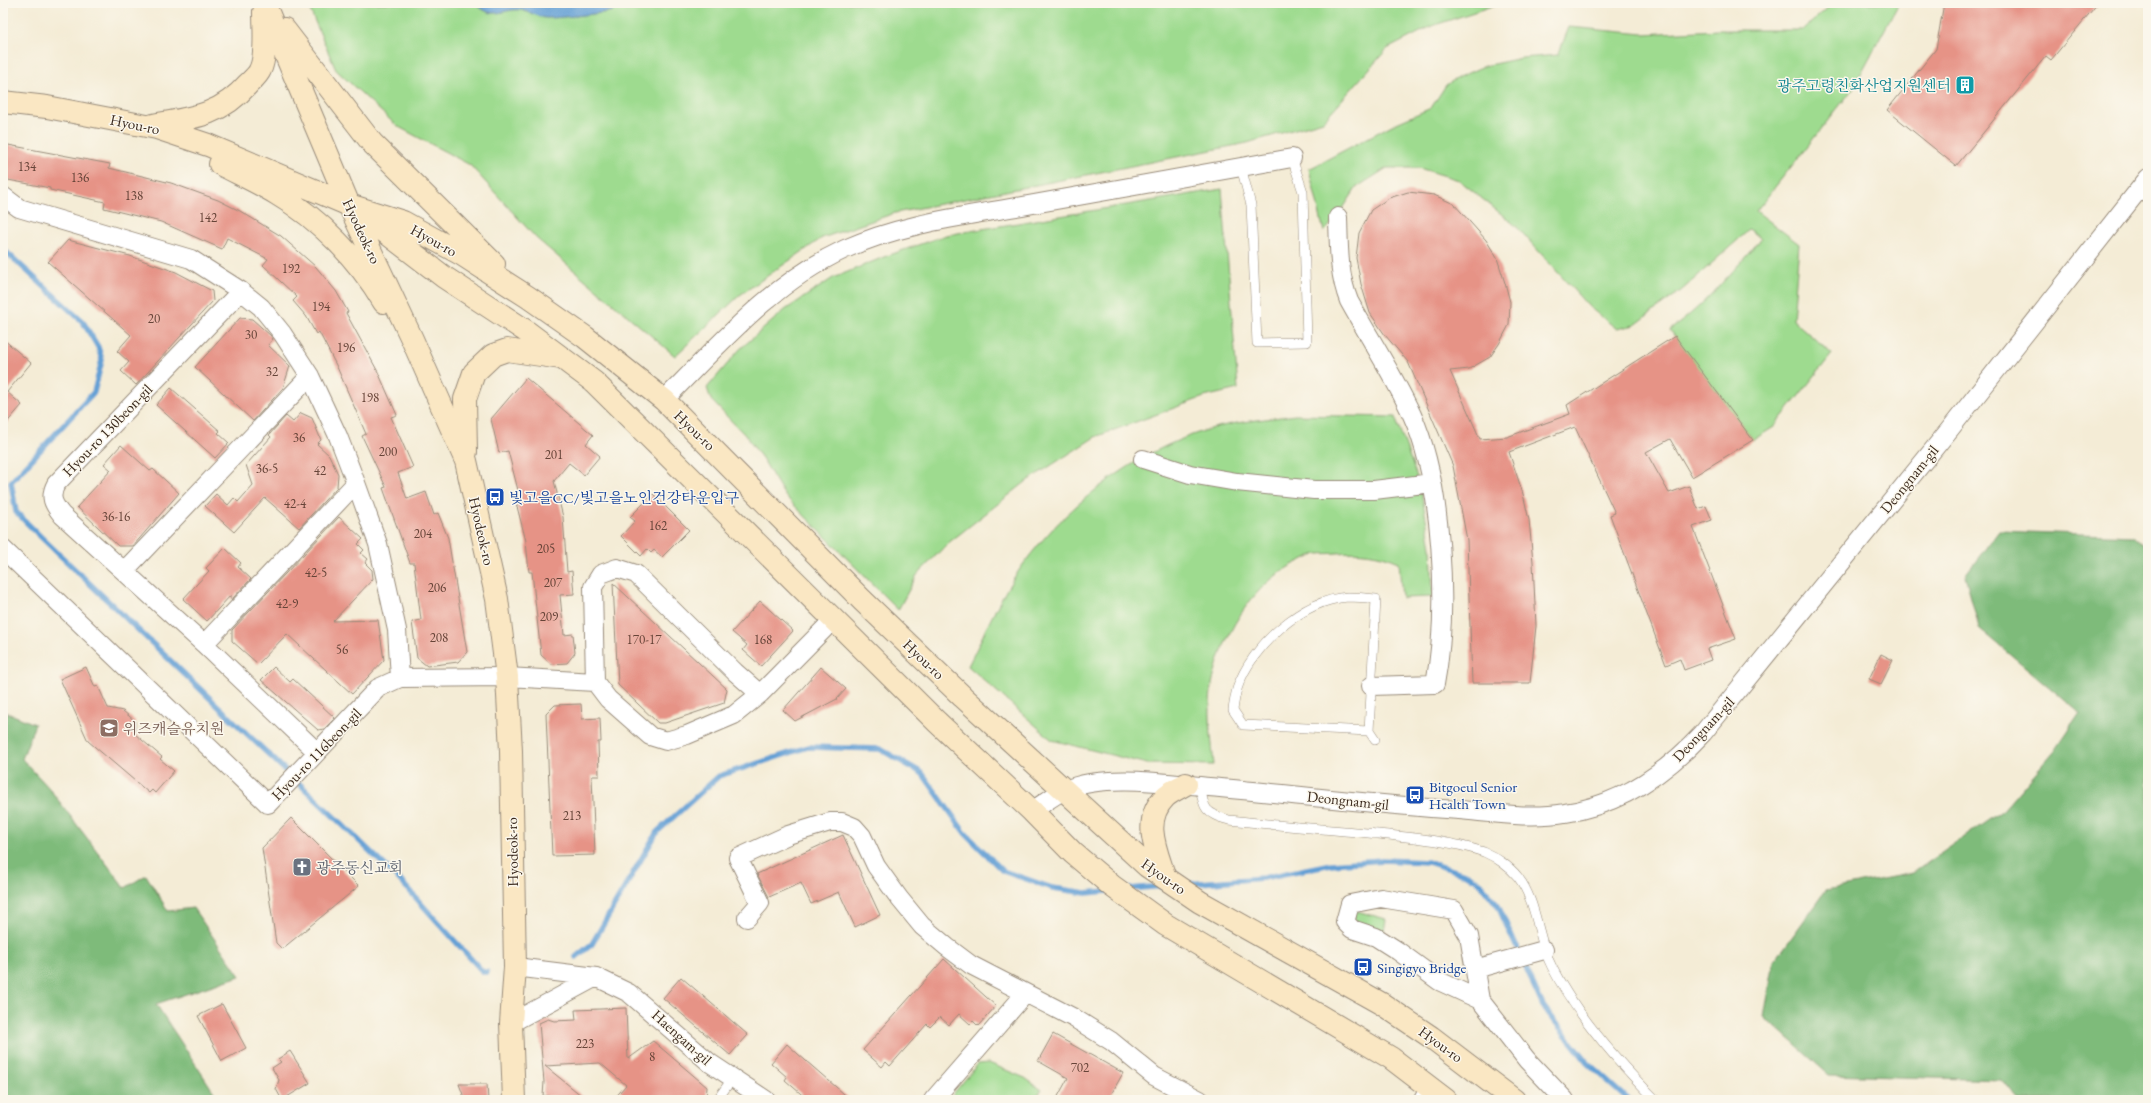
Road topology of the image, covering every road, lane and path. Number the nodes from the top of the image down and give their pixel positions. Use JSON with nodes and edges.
{"nodes":[{"id":1,"x":264,"y":3,"type":"edge"},
{"id":2,"x":3,"y":102,"type":"edge"},
{"id":3,"x":148,"y":126,"type":"junction"},
{"id":4,"x":1292,"y":158,"type":"joint"},
{"id":5,"x":1240,"y":167,"type":"junction"},
{"id":6,"x":2148,"y":178,"type":"edge"},
{"id":7,"x":3,"y":196,"type":"edge"},
{"id":8,"x":349,"y":205,"type":"junction"},
{"id":9,"x":1338,"y":216,"type":"dead end"},
{"id":10,"x":241,"y":291,"type":"junction"},
{"id":11,"x":528,"y":297,"type":"junction"},
{"id":12,"x":564,"y":359,"type":"junction"},
{"id":13,"x":425,"y":371,"type":"junction"},
{"id":14,"x":310,"y":376,"type":"junction"},
{"id":15,"x":664,"y":400,"type":"junction"},
{"id":16,"x":1143,"y":459,"type":"dead end"},
{"id":17,"x":466,"y":461,"type":"junction"},
{"id":18,"x":356,"y":483,"type":"junction"},
{"id":19,"x":1432,"y":483,"type":"junction"},
{"id":20,"x":3,"y":549,"type":"edge"},
{"id":21,"x":124,"y":571,"type":"junction"},
{"id":22,"x":833,"y":620,"type":"junction"},
{"id":23,"x":204,"y":644,"type":"junction"},
{"id":24,"x":400,"y":678,"type":"junction"},
{"id":25,"x":507,"y":678,"type":"junction"},
{"id":26,"x":596,"y":682,"type":"junction"},
{"id":27,"x":1371,"y":686,"type":"junction"},
{"id":28,"x":760,"y":694,"type":"junction"},
{"id":29,"x":1369,"y":732,"type":"junction"},
{"id":30,"x":1376,"y":740,"type":"dead end"},
{"id":31,"x":312,"y":757,"type":"junction"},
{"id":32,"x":1193,"y":785,"type":"junction"},
{"id":33,"x":1064,"y":790,"type":"junction"},
{"id":34,"x":1032,"y":811,"type":"junction"},
{"id":35,"x":1165,"y":878,"type":"junction"},
{"id":36,"x":747,"y":918,"type":"dead end"},
{"id":37,"x":1539,"y":952,"type":"junction"},
{"id":38,"x":515,"y":967,"type":"junction"},
{"id":39,"x":1475,"y":969,"type":"junction"},
{"id":40,"x":596,"y":977,"type":"junction"},
{"id":41,"x":1025,"y":994,"type":"junction"},
{"id":42,"x":1480,"y":1000,"type":"junction"},
{"id":43,"x":511,"y":1023,"type":"junction"},
{"id":44,"x":732,"y":1079,"type":"junction"},
{"id":45,"x":1433,"y":1096,"type":"edge"},
{"id":46,"x":514,"y":1100,"type":"edge"},
{"id":47,"x":718,"y":1100,"type":"edge"},
{"id":48,"x":766,"y":1100,"type":"edge"},
{"id":49,"x":933,"y":1100,"type":"edge"},
{"id":50,"x":1200,"y":1100,"type":"edge"},
{"id":51,"x":1514,"y":1100,"type":"edge"},
{"id":52,"x":1565,"y":1100,"type":"edge"},
{"id":53,"x":1656,"y":1100,"type":"edge"}],
"edges":[{"from":1,"to":3,"type":"main road"},
{"from":1,"to":8,"type":"main road","name":"Hyodeok-ro"},
{"from":1,"to":11,"type":"main road"},
{"from":2,"to":3,"type":"main road","name":"Hyou-ro"},
{"from":3,"to":8,"type":"main road","name":"Hyou-ro"},
{"from":3,"to":13,"type":"main road"},
{"from":4,"to":5,"type":"street"},
{"from":4,"to":5,"type":"lane"},
{"from":5,"to":15,"type":"street"},
{"from":6,"to":32,"type":"street","name":"Deongnam-gil"},
{"from":7,"to":10,"type":"street"},
{"from":8,"to":11,"type":"main road","name":"Hyou-ro"},
{"from":8,"to":12,"type":"main road","name":"Hyou-ro"},
{"from":8,"to":13,"type":"main road","name":"Hyodeok-ro"},
{"from":9,"to":19,"type":"street"},
{"from":10,"to":14,"type":"street"},
{"from":10,"to":21,"type":"street","name":"Hyou-ro 130beon-gil"},
{"from":11,"to":15,"type":"main road","name":"Hyou-ro"},
{"from":12,"to":17,"type":"main road"},
{"from":12,"to":22,"type":"main road","name":"Hyou-ro"},
{"from":13,"to":17,"type":"main road","name":"Hyodeok-ro"},
{"from":14,"to":18,"type":"street"},
{"from":14,"to":21,"type":"street"},
{"from":15,"to":33,"type":"main road","name":"Hyou-ro"},
{"from":16,"to":19,"type":"street"},
{"from":17,"to":25,"type":"main road","name":"Hyodeok-ro"},
{"from":18,"to":23,"type":"street"},
{"from":18,"to":24,"type":"street"},
{"from":19,"to":27,"type":"street"},
{"from":20,"to":31,"type":"street","name":"Hyou-ro 116beon-gil"},
{"from":21,"to":23,"type":"street","name":"Hyou-ro 130beon-gil"},
{"from":22,"to":28,"type":"street"},
{"from":22,"to":34,"type":"main road","name":"Hyou-ro"},
{"from":23,"to":31,"type":"street","name":"Hyou-ro 130beon-gil"},
{"from":24,"to":25,"type":"street","name":"Hyou-ro 116beon-gil"},
{"from":24,"to":31,"type":"street","name":"Hyou-ro 116beon-gil"},
{"from":25,"to":26,"type":"street","name":"Hyou-ro 116beon-gil"},
{"from":25,"to":38,"type":"main road","name":"Hyodeok-ro"},
{"from":26,"to":28,"type":"street"},
{"from":26,"to":28,"type":"street"},
{"from":27,"to":29,"type":"lane"},
{"from":27,"to":29,"type":"lane"},
{"from":29,"to":30,"type":"lane"},
{"from":32,"to":33,"type":"street","name":"Deongnam-gil"},
{"from":32,"to":35,"type":"main road"},
{"from":32,"to":37,"type":"lane"},
{"from":33,"to":34,"type":"street","name":"Deongnam-gil"},
{"from":33,"to":35,"type":"main road","name":"Hyou-ro"},
{"from":34,"to":45,"type":"main road","name":"Hyou-ro"},
{"from":35,"to":51,"type":"main road","name":"Hyou-ro"},
{"from":36,"to":41,"type":"street"},
{"from":37,"to":39,"type":"street"},
{"from":37,"to":53,"type":"lane"},
{"from":38,"to":40,"type":"street","name":"Haengam-gil"},
{"from":38,"to":43,"type":"main road","name":"Hyodeok-ro"},
{"from":39,"to":42,"type":"street"},
{"from":39,"to":42,"type":"street"},
{"from":40,"to":43,"type":"street"},
{"from":40,"to":44,"type":"street","name":"Haengam-gil"},
{"from":41,"to":49,"type":"street"},
{"from":41,"to":50,"type":"street"},
{"from":42,"to":52,"type":"street"},
{"from":43,"to":46,"type":"main road","name":"Hyodeok-ro"},
{"from":44,"to":47,"type":"lane"},
{"from":44,"to":48,"type":"street","name":"Haengam-gil"}]}
